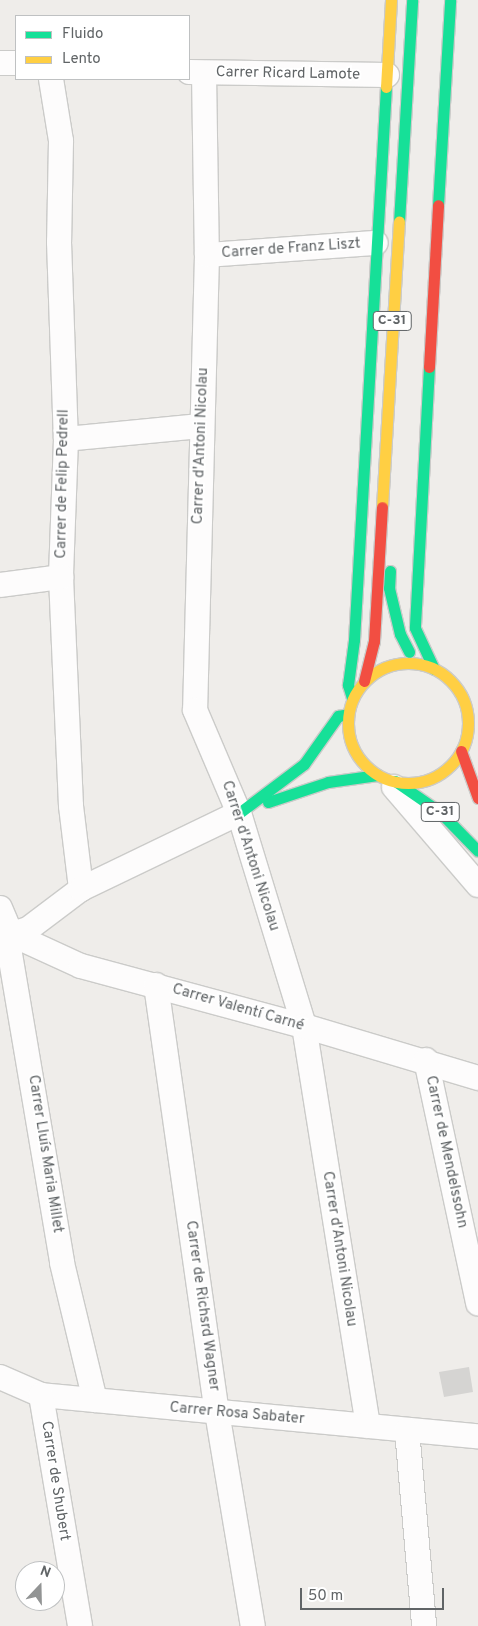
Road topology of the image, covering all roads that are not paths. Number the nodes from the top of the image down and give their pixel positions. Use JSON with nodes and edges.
{"nodes":[{"id":1,"x":391,"y":0,"type":"edge"},
{"id":2,"x":412,"y":0,"type":"edge"},
{"id":3,"x":421,"y":0,"type":"edge"},
{"id":4,"x":450,"y":0,"type":"edge"},
{"id":5,"x":0,"y":63,"type":"edge"},
{"id":6,"x":15,"y":63,"type":"edge"},
{"id":7,"x":196,"y":72,"type":"edge"},
{"id":8,"x":387,"y":75,"type":"junction"},
{"id":9,"x":51,"y":80,"type":"edge"},
{"id":10,"x":376,"y":243,"type":"junction"},
{"id":11,"x":207,"y":255,"type":"junction"},
{"id":12,"x":200,"y":426,"type":"junction"},
{"id":13,"x":66,"y":439,"type":"junction"},
{"id":14,"x":61,"y":577,"type":"junction"},
{"id":15,"x":0,"y":585,"type":"edge"},
{"id":16,"x":414,"y":663,"type":"junction"},
{"id":17,"x":434,"y":669,"type":"junction"},
{"id":18,"x":363,"y":682,"type":"junction"},
{"id":19,"x":352,"y":698,"type":"junction"},
{"id":20,"x":348,"y":714,"type":"junction"},
{"id":21,"x":468,"y":748,"type":"edge"},
{"id":22,"x":387,"y":779,"type":"junction"},
{"id":23,"x":478,"y":798,"type":"edge"},
{"id":24,"x":238,"y":813,"type":"junction"},
{"id":25,"x":478,"y":851,"type":"edge"},
{"id":26,"x":478,"y":885,"type":"edge"},
{"id":27,"x":81,"y":889,"type":"junction"},
{"id":28,"x":0,"y":908,"type":"edge"},
{"id":29,"x":5,"y":934,"type":"edge"},
{"id":30,"x":156,"y":985,"type":"junction"},
{"id":31,"x":304,"y":1026,"type":"junction"},
{"id":32,"x":426,"y":1060,"type":"junction"},
{"id":33,"x":478,"y":1078,"type":"edge"},
{"id":34,"x":478,"y":1302,"type":"edge"},
{"id":35,"x":0,"y":1377,"type":"edge"},
{"id":36,"x":41,"y":1395,"type":"junction"},
{"id":37,"x":95,"y":1400,"type":"junction"},
{"id":38,"x":217,"y":1412,"type":"junction"},
{"id":39,"x":368,"y":1426,"type":"junction"},
{"id":40,"x":408,"y":1430,"type":"junction"},
{"id":41,"x":478,"y":1436,"type":"edge"},
{"id":42,"x":80,"y":1626,"type":"edge"},
{"id":43,"x":253,"y":1626,"type":"edge"},
{"id":44,"x":424,"y":1626,"type":"edge"}],
"edges":[{"from":1,"to":8,"type":"main road"},
{"from":2,"to":18,"type":"main road","number":"C-31"},
{"from":3,"to":16,"type":"main road","number":"C-31"},
{"from":4,"to":17,"type":"main road"},
{"from":5,"to":6,"type":"street"},
{"from":7,"to":8,"type":"street","name":"Carrer Ricard Lamote"},
{"from":7,"to":11,"type":"street","name":"Carrer d'Antoni Nicolau"},
{"from":8,"to":10,"type":"main road"},
{"from":9,"to":13,"type":"street","name":"Carrer de Felip Pedrell"},
{"from":10,"to":11,"type":"street","name":"Carrer de Franz Liszt"},
{"from":10,"to":19,"type":"main road"},
{"from":11,"to":12,"type":"street","name":"Carrer d'Antoni Nicolau"},
{"from":12,"to":13,"type":"street"},
{"from":12,"to":24,"type":"street","name":"Carrer d'Antoni Nicolau"},
{"from":13,"to":14,"type":"street","name":"Carrer de Felip Pedrell"},
{"from":14,"to":15,"type":"street"},
{"from":14,"to":27,"type":"street","name":"Carrer de Felip Pedrell"},
{"from":16,"to":17,"type":"main road","number":"C-31"},
{"from":16,"to":18,"type":"main road","number":"C-31"},
{"from":17,"to":21,"type":"main road","number":"C-31"},
{"from":18,"to":19,"type":"main road","number":"C-31"},
{"from":19,"to":20,"type":"main road","number":"C-31"},
{"from":20,"to":22,"type":"main road","number":"C-31"},
{"from":20,"to":24,"type":"main road"},
{"from":21,"to":22,"type":"main road","number":"C-31"},
{"from":21,"to":23,"type":"main road","number":"C-31"},
{"from":22,"to":24,"type":"main road"},
{"from":22,"to":25,"type":"main road","number":"C-31"},
{"from":22,"to":26,"type":"street"},
{"from":24,"to":27,"type":"street"},
{"from":24,"to":31,"type":"street","name":"Carrer d'Antoni Nicolau"},
{"from":27,"to":29,"type":"street"},
{"from":28,"to":29,"type":"street","name":"Carrer Lluís Maria Millet"},
{"from":29,"to":30,"type":"street","name":"Carrer Valentí Carné"},
{"from":29,"to":37,"type":"street","name":"Carrer Lluís Maria Millet"},
{"from":30,"to":31,"type":"street","name":"Carrer Valentí Carné"},
{"from":30,"to":38,"type":"street","name":"Carrer de Richsrd Wagner"},
{"from":31,"to":32,"type":"street","name":"Carrer Valentí Carné"},
{"from":31,"to":39,"type":"street","name":"Carrer d'Antoni Nicolau"},
{"from":32,"to":33,"type":"street","name":"Carrer Valentí Carné"},
{"from":32,"to":34,"type":"street","name":"Carrer de Mendelssohn"},
{"from":35,"to":36,"type":"street","name":"Carrer Rosa Sabater"},
{"from":36,"to":37,"type":"street","name":"Carrer Rosa Sabater"},
{"from":36,"to":42,"type":"street","name":"Carrer de Shubert"},
{"from":37,"to":38,"type":"street","name":"Carrer Rosa Sabater"},
{"from":38,"to":39,"type":"street","name":"Carrer Rosa Sabater"},
{"from":38,"to":43,"type":"street","name":"Carrer de Richsrd Wagner"},
{"from":39,"to":40,"type":"street","name":"Carrer Rosa Sabater"},
{"from":40,"to":41,"type":"street","name":"Carrer Rosa Sabater"},
{"from":40,"to":44,"type":"street"}]}
